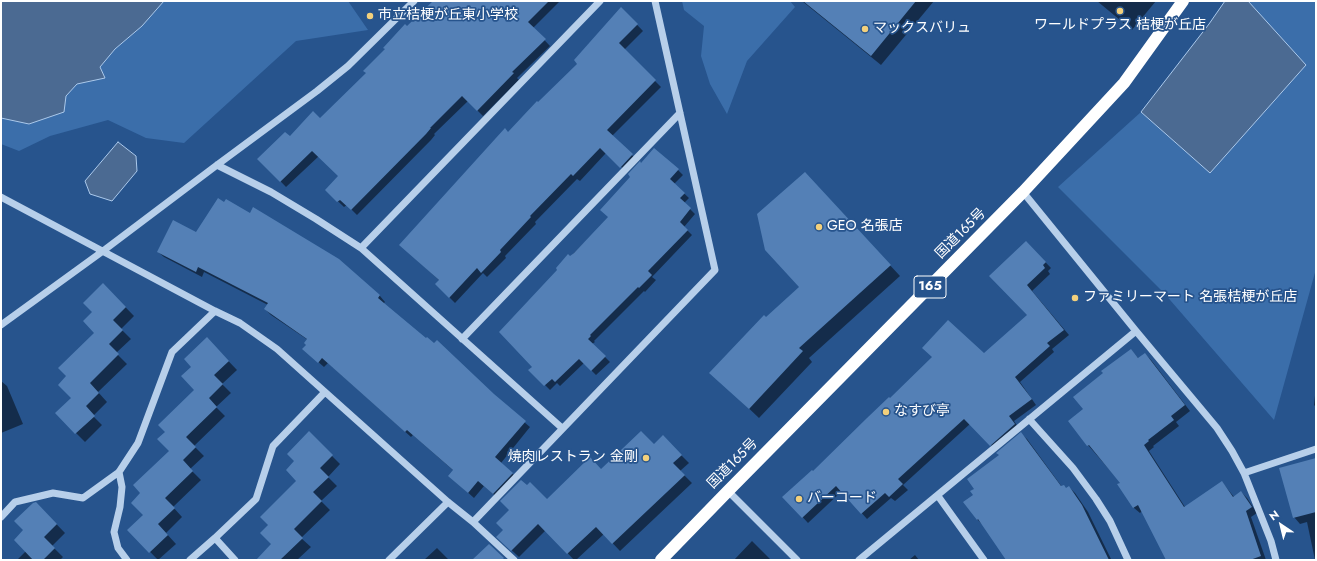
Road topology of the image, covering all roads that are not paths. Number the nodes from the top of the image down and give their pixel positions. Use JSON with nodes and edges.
{"nodes":[{"id":1,"x":414,"y":1,"type":"edge"},
{"id":2,"x":600,"y":1,"type":"edge"},
{"id":3,"x":655,"y":1,"type":"edge"},
{"id":4,"x":1183,"y":1,"type":"edge"},
{"id":5,"x":680,"y":113,"type":"junction"},
{"id":6,"x":217,"y":165,"type":"junction"},
{"id":7,"x":1023,"y":192,"type":"junction"},
{"id":8,"x":1,"y":197,"type":"edge"},
{"id":9,"x":361,"y":248,"type":"junction"},
{"id":10,"x":103,"y":251,"type":"junction"},
{"id":11,"x":214,"y":311,"type":"junction"},
{"id":12,"x":1,"y":325,"type":"edge"},
{"id":13,"x":1136,"y":331,"type":"junction"},
{"id":14,"x":462,"y":339,"type":"junction"},
{"id":15,"x":326,"y":392,"type":"junction"},
{"id":16,"x":1029,"y":420,"type":"junction"},
{"id":17,"x":562,"y":428,"type":"junction"},
{"id":18,"x":1316,"y":449,"type":"edge"},
{"id":19,"x":119,"y":472,"type":"junction"},
{"id":20,"x":1244,"y":473,"type":"junction"},
{"id":21,"x":728,"y":490,"type":"junction"},
{"id":22,"x":938,"y":496,"type":"junction"},
{"id":23,"x":448,"y":502,"type":"junction"},
{"id":24,"x":1,"y":517,"type":"edge"},
{"id":25,"x":472,"y":522,"type":"junction"},
{"id":26,"x":216,"y":538,"type":"junction"},
{"id":27,"x":663,"y":559,"type":"edge"},
{"id":28,"x":127,"y":560,"type":"edge"},
{"id":29,"x":190,"y":560,"type":"edge"},
{"id":30,"x":235,"y":560,"type":"edge"},
{"id":31,"x":390,"y":560,"type":"edge"},
{"id":32,"x":514,"y":560,"type":"edge"},
{"id":33,"x":797,"y":560,"type":"edge"},
{"id":34,"x":859,"y":560,"type":"edge"},
{"id":35,"x":984,"y":560,"type":"edge"},
{"id":36,"x":1128,"y":560,"type":"edge"},
{"id":37,"x":1276,"y":560,"type":"edge"}],
"edges":[{"from":1,"to":6,"type":"street"},
{"from":2,"to":9,"type":"street"},
{"from":3,"to":5,"type":"street"},
{"from":4,"to":7,"type":"highway","name":"国道165号","number":"165"},
{"from":5,"to":14,"type":"street"},
{"from":5,"to":17,"type":"street"},
{"from":6,"to":9,"type":"street"},
{"from":6,"to":10,"type":"street"},
{"from":7,"to":13,"type":"street"},
{"from":7,"to":21,"type":"highway","name":"国道165号","number":"165"},
{"from":8,"to":10,"type":"street"},
{"from":9,"to":14,"type":"street"},
{"from":10,"to":11,"type":"street"},
{"from":10,"to":12,"type":"street"},
{"from":11,"to":15,"type":"street"},
{"from":11,"to":19,"type":"street"},
{"from":13,"to":16,"type":"street"},
{"from":13,"to":20,"type":"street"},
{"from":14,"to":17,"type":"street"},
{"from":15,"to":23,"type":"street"},
{"from":15,"to":26,"type":"street"},
{"from":16,"to":22,"type":"street"},
{"from":16,"to":36,"type":"street"},
{"from":17,"to":25,"type":"street"},
{"from":18,"to":20,"type":"street"},
{"from":19,"to":24,"type":"street"},
{"from":19,"to":28,"type":"street"},
{"from":20,"to":37,"type":"street"},
{"from":21,"to":27,"type":"highway","name":"国道165号","number":"165"},
{"from":21,"to":33,"type":"street"},
{"from":22,"to":34,"type":"street"},
{"from":22,"to":35,"type":"street"},
{"from":23,"to":25,"type":"street"},
{"from":23,"to":31,"type":"street"},
{"from":25,"to":32,"type":"street"},
{"from":26,"to":29,"type":"street"},
{"from":26,"to":30,"type":"street"}]}
